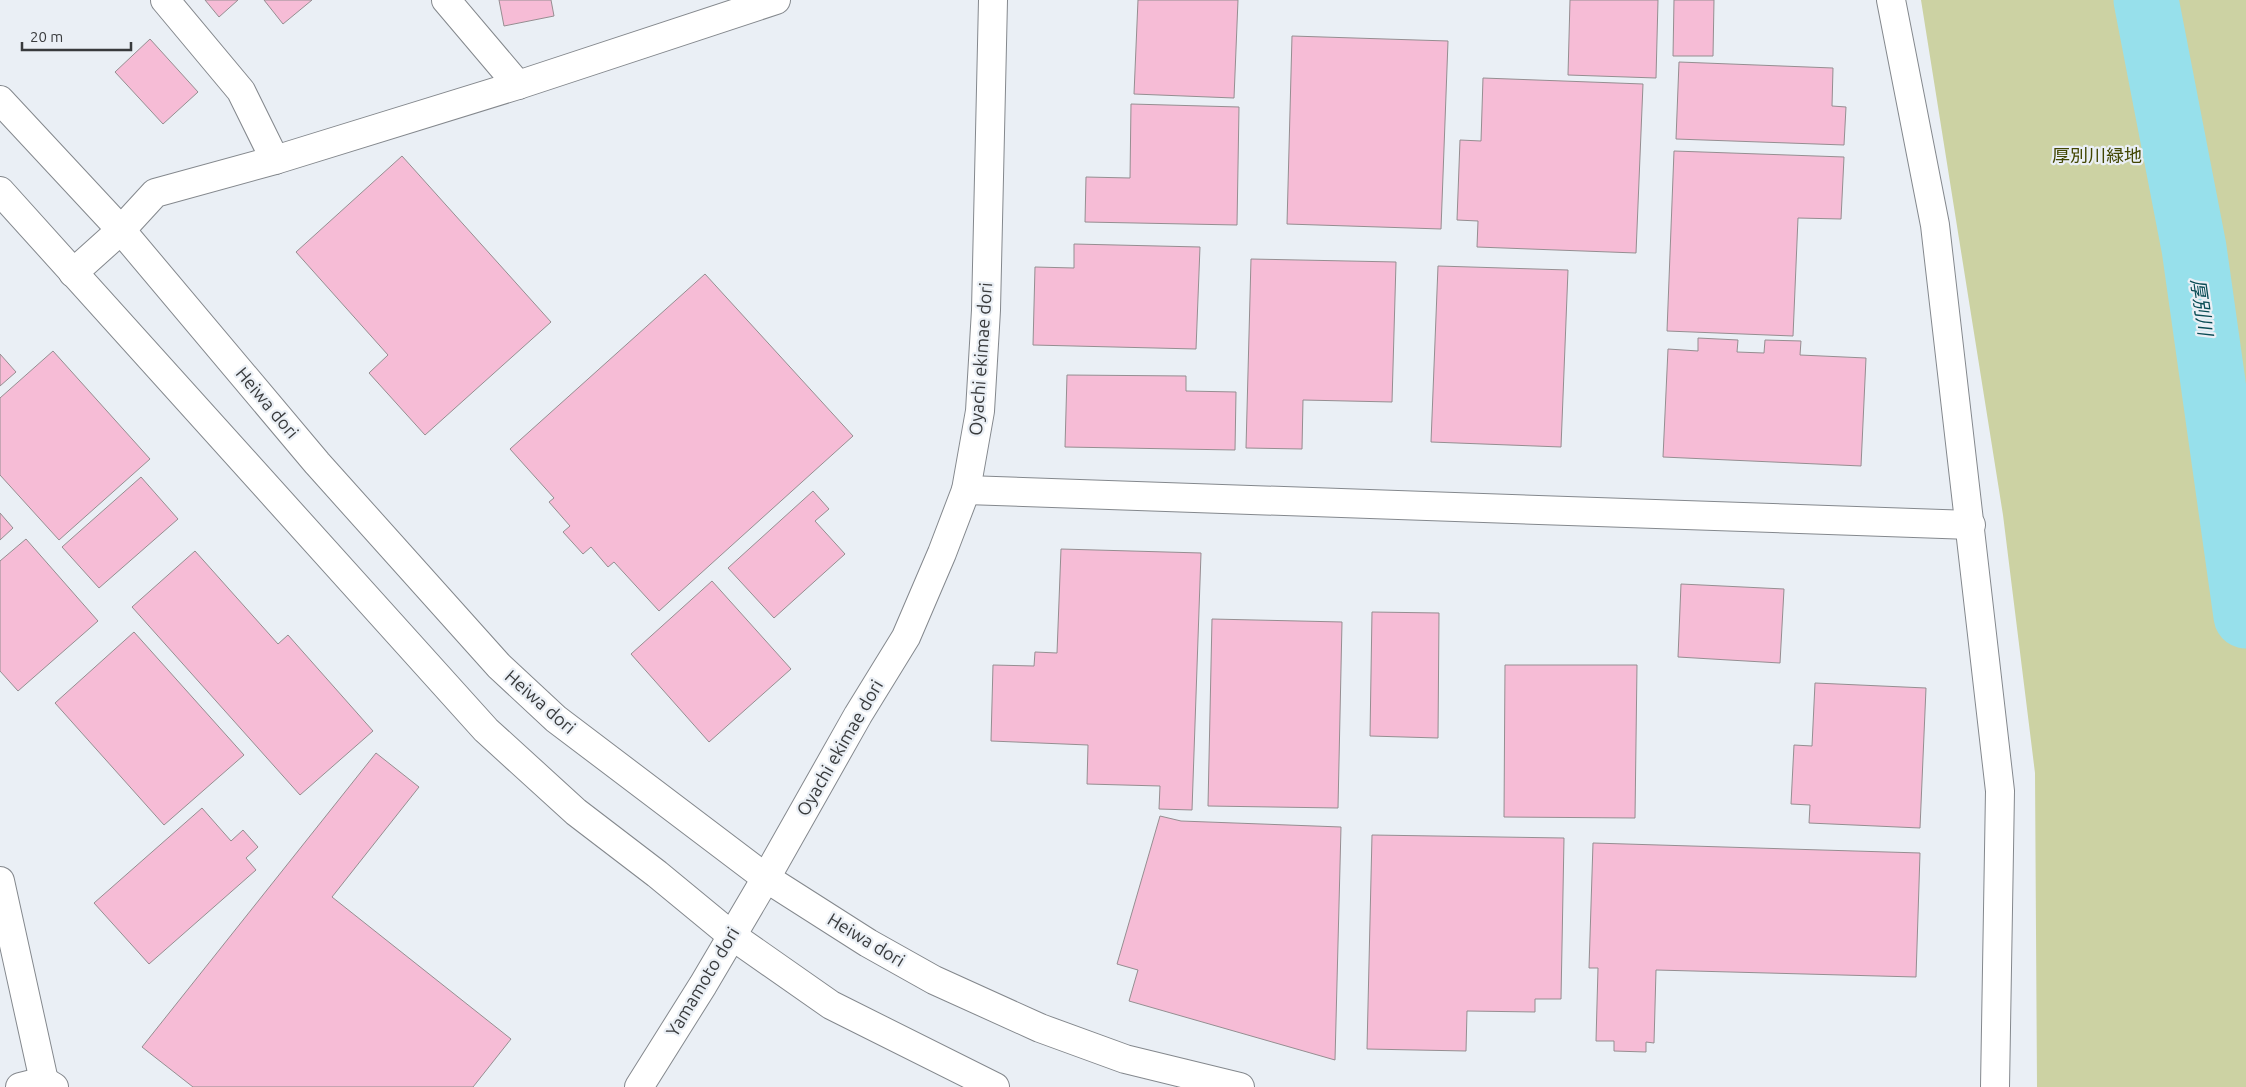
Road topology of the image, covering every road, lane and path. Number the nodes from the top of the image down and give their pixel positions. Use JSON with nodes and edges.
{"nodes":[{"id":1,"x":165,"y":0,"type":"edge"},
{"id":2,"x":446,"y":0,"type":"edge"},
{"id":3,"x":776,"y":0,"type":"edge"},
{"id":4,"x":993,"y":0,"type":"edge"},
{"id":5,"x":1890,"y":0,"type":"edge"},
{"id":6,"x":518,"y":85,"type":"junction"},
{"id":7,"x":0,"y":100,"type":"edge"},
{"id":8,"x":275,"y":160,"type":"junction"},
{"id":9,"x":0,"y":191,"type":"edge"},
{"id":10,"x":121,"y":230,"type":"junction"},
{"id":11,"x":73,"y":273,"type":"junction"},
{"id":12,"x":966,"y":490,"type":"junction"},
{"id":13,"x":1971,"y":525,"type":"junction"},
{"id":14,"x":766,"y":878,"type":"junction"},
{"id":15,"x":0,"y":882,"type":"edge"},
{"id":16,"x":731,"y":936,"type":"junction"},
{"id":17,"x":39,"y":1085,"type":"edge"},
{"id":18,"x":639,"y":1087,"type":"edge"},
{"id":19,"x":995,"y":1087,"type":"edge"},
{"id":20,"x":1240,"y":1087,"type":"edge"},
{"id":21,"x":1995,"y":1087,"type":"edge"}],
"edges":[{"from":1,"to":8,"type":"street"},
{"from":2,"to":6,"type":"street"},
{"from":3,"to":6,"type":"street"},
{"from":4,"to":12,"type":"street","name":"Oyachi ekimae dori"},
{"from":5,"to":13,"type":"street"},
{"from":6,"to":8,"type":"street"},
{"from":7,"to":10,"type":"street","name":"Heiwa dori"},
{"from":8,"to":10,"type":"street"},
{"from":9,"to":11,"type":"street"},
{"from":10,"to":11,"type":"street"},
{"from":10,"to":14,"type":"street","name":"Heiwa dori"},
{"from":11,"to":16,"type":"street"},
{"from":12,"to":13,"type":"street"},
{"from":12,"to":14,"type":"street","name":"Oyachi ekimae dori"},
{"from":13,"to":21,"type":"street"},
{"from":14,"to":16,"type":"street","name":"Yamamoto dori"},
{"from":14,"to":20,"type":"street","name":"Heiwa dori"},
{"from":15,"to":17,"type":"street"},
{"from":16,"to":18,"type":"street","name":"Yamamoto dori"},
{"from":16,"to":19,"type":"street"}]}
